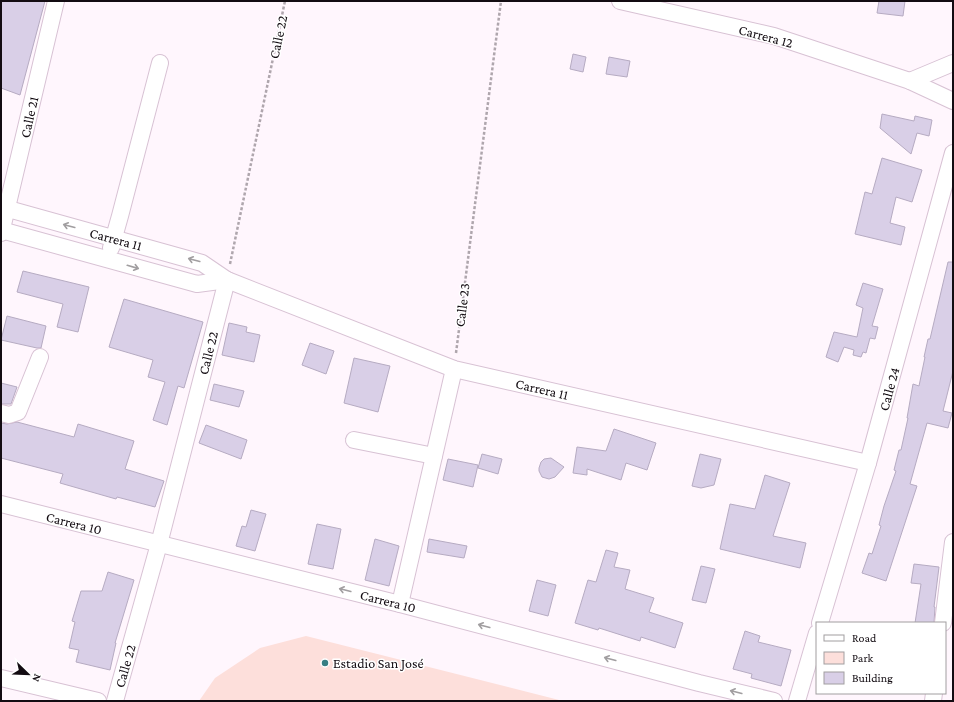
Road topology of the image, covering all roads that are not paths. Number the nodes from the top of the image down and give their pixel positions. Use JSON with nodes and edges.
{"nodes":[{"id":1,"x":56,"y":1,"type":"edge"},
{"id":2,"x":620,"y":1,"type":"edge"},
{"id":3,"x":160,"y":63,"type":"dead end"},
{"id":4,"x":953,"y":63,"type":"edge"},
{"id":5,"x":910,"y":81,"type":"junction"},
{"id":6,"x":953,"y":101,"type":"edge"},
{"id":7,"x":953,"y":153,"type":"edge"},
{"id":8,"x":4,"y":208,"type":"edge"},
{"id":9,"x":1,"y":231,"type":"edge"},
{"id":10,"x":113,"y":238,"type":"junction"},
{"id":11,"x":108,"y":260,"type":"junction"},
{"id":12,"x":227,"y":280,"type":"junction"},
{"id":13,"x":40,"y":357,"type":"dead end"},
{"id":14,"x":454,"y":369,"type":"junction"},
{"id":15,"x":1,"y":413,"type":"edge"},
{"id":16,"x":354,"y":440,"type":"dead end"},
{"id":17,"x":434,"y":456,"type":"junction"},
{"id":18,"x":868,"y":463,"type":"junction"},
{"id":19,"x":1,"y":504,"type":"edge"},
{"id":20,"x":953,"y":542,"type":"edge"},
{"id":21,"x":160,"y":544,"type":"junction"},
{"id":22,"x":400,"y":604,"type":"junction"},
{"id":23,"x":820,"y":622,"type":"edge"},
{"id":24,"x":943,"y":622,"type":"edge"},
{"id":25,"x":816,"y":636,"type":"edge"},
{"id":26,"x":1,"y":678,"type":"edge"},
{"id":27,"x":98,"y":701,"type":"edge"},
{"id":28,"x":115,"y":701,"type":"edge"},
{"id":29,"x":774,"y":701,"type":"edge"},
{"id":30,"x":797,"y":701,"type":"edge"}],
"edges":[{"from":1,"to":8,"type":"street","name":"Calle 21"},
{"from":2,"to":5,"type":"street","name":"Carrera 12"},
{"from":3,"to":10,"type":"street"},
{"from":4,"to":5,"type":"street"},
{"from":5,"to":6,"type":"street","name":"Carrera 12"},
{"from":7,"to":18,"type":"street","name":"Calle 24"},
{"from":8,"to":9,"type":"street","name":"Calle 21"},
{"from":10,"to":8,"type":"street","name":"Carrera 11","one_way":true},
{"from":9,"to":11,"type":"street","name":"Carrera 11"},
{"from":10,"to":11,"type":"street"},
{"from":12,"to":10,"type":"street","name":"Carrera 11","one_way":true},
{"from":11,"to":12,"type":"street","name":"Carrera 11","one_way":true},
{"from":12,"to":14,"type":"street","name":"Carrera 11"},
{"from":12,"to":21,"type":"street","name":"Calle 22"},
{"from":13,"to":15,"type":"street"},
{"from":14,"to":17,"type":"street"},
{"from":14,"to":18,"type":"street","name":"Carrera 11"},
{"from":16,"to":17,"type":"street"},
{"from":17,"to":22,"type":"street"},
{"from":18,"to":23,"type":"street","name":"Calle 24"},
{"from":19,"to":21,"type":"street","name":"Carrera 10"},
{"from":20,"to":24,"type":"street"},
{"from":22,"to":21,"type":"street","name":"Carrera 10","one_way":true},
{"from":21,"to":28,"type":"street","name":"Calle 22"},
{"from":29,"to":22,"type":"street","name":"Carrera 10","one_way":true},
{"from":25,"to":30,"type":"street"},
{"from":26,"to":27,"type":"street"}]}
